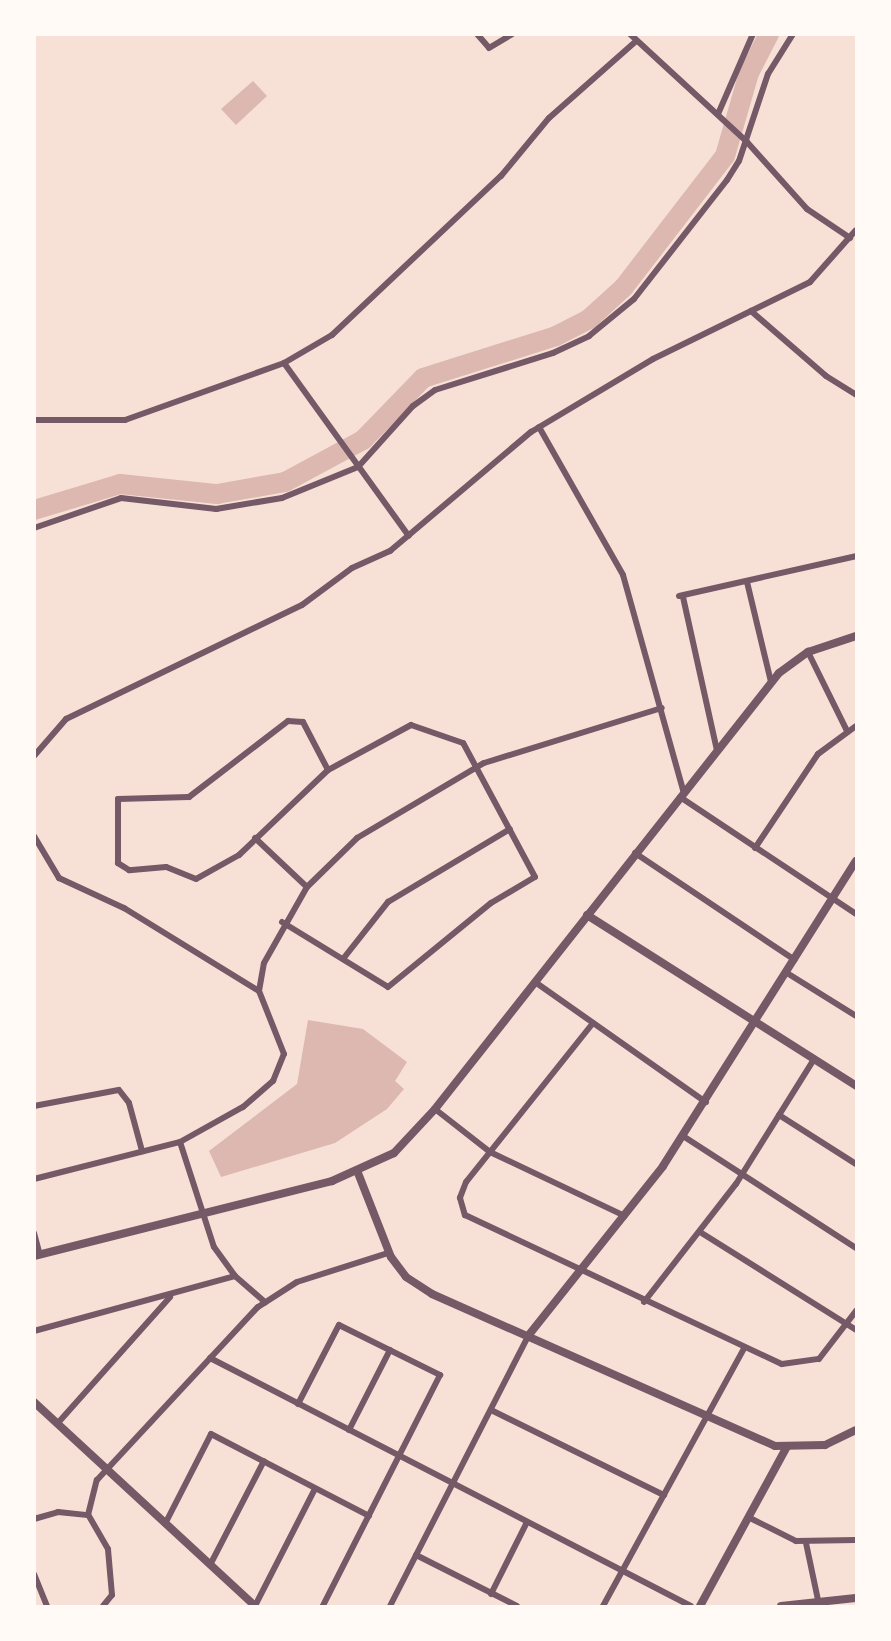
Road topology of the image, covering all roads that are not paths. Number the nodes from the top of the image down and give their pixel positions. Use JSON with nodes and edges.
{"nodes":[{"id":1,"x":477,"y":34,"type":"edge"},
{"id":2,"x":512,"y":34,"type":"edge"},
{"id":3,"x":630,"y":34,"type":"edge"},
{"id":4,"x":753,"y":34,"type":"edge"},
{"id":5,"x":793,"y":34,"type":"edge"},
{"id":6,"x":636,"y":41,"type":"junction"},
{"id":7,"x":720,"y":116,"type":"junction"},
{"id":8,"x":745,"y":140,"type":"junction"},
{"id":9,"x":856,"y":230,"type":"edge"},
{"id":10,"x":850,"y":238,"type":"junction"},
{"id":11,"x":751,"y":311,"type":"junction"},
{"id":12,"x":284,"y":363,"type":"junction"},
{"id":13,"x":856,"y":395,"type":"edge"},
{"id":14,"x":34,"y":420,"type":"edge"},
{"id":15,"x":539,"y":427,"type":"junction"},
{"id":16,"x":358,"y":467,"type":"junction"},
{"id":17,"x":34,"y":528,"type":"edge"},
{"id":18,"x":409,"y":536,"type":"junction"},
{"id":19,"x":856,"y":556,"type":"edge"},
{"id":20,"x":747,"y":582,"type":"junction"},
{"id":21,"x":856,"y":636,"type":"edge"},
{"id":22,"x":808,"y":652,"type":"junction"},
{"id":23,"x":771,"y":682,"type":"junction"},
{"id":24,"x":662,"y":708,"type":"junction"},
{"id":25,"x":856,"y":726,"type":"edge"},
{"id":26,"x":847,"y":731,"type":"junction"},
{"id":27,"x":717,"y":750,"type":"junction"},
{"id":28,"x":34,"y":756,"type":"edge"},
{"id":29,"x":475,"y":768,"type":"junction"},
{"id":30,"x":328,"y":771,"type":"junction"},
{"id":31,"x":682,"y":795,"type":"junction"},
{"id":32,"x":510,"y":829,"type":"junction"},
{"id":33,"x":34,"y":836,"type":"edge"},
{"id":34,"x":255,"y":838,"type":"junction"},
{"id":35,"x":755,"y":848,"type":"junction"},
{"id":36,"x":635,"y":853,"type":"junction"},
{"id":37,"x":856,"y":861,"type":"edge"},
{"id":38,"x":307,"y":886,"type":"junction"},
{"id":39,"x":833,"y":899,"type":"junction"},
{"id":40,"x":856,"y":914,"type":"edge"},
{"id":41,"x":587,"y":915,"type":"junction"},
{"id":42,"x":282,"y":922,"type":"junction"},
{"id":43,"x":343,"y":959,"type":"junction"},
{"id":44,"x":795,"y":960,"type":"junction"},
{"id":45,"x":787,"y":973,"type":"junction"},
{"id":46,"x":535,"y":982,"type":"junction"},
{"id":47,"x":260,"y":991,"type":"junction"},
{"id":48,"x":856,"y":1016,"type":"edge"},
{"id":49,"x":755,"y":1022,"type":"junction"},
{"id":50,"x":593,"y":1023,"type":"junction"},
{"id":51,"x":813,"y":1059,"type":"junction"},
{"id":52,"x":856,"y":1086,"type":"edge"},
{"id":53,"x":706,"y":1102,"type":"junction"},
{"id":54,"x":34,"y":1106,"type":"edge"},
{"id":55,"x":435,"y":1109,"type":"junction"},
{"id":56,"x":779,"y":1115,"type":"junction"},
{"id":57,"x":683,"y":1136,"type":"junction"},
{"id":58,"x":180,"y":1142,"type":"junction"},
{"id":59,"x":142,"y":1151,"type":"junction"},
{"id":60,"x":490,"y":1152,"type":"junction"},
{"id":61,"x":856,"y":1164,"type":"edge"},
{"id":62,"x":358,"y":1173,"type":"junction"},
{"id":63,"x":741,"y":1174,"type":"junction"},
{"id":64,"x":34,"y":1179,"type":"edge"},
{"id":65,"x":202,"y":1215,"type":"junction"},
{"id":66,"x":625,"y":1216,"type":"junction"},
{"id":67,"x":700,"y":1232,"type":"junction"},
{"id":68,"x":34,"y":1233,"type":"edge"},
{"id":69,"x":856,"y":1248,"type":"edge"},
{"id":70,"x":388,"y":1253,"type":"junction"},
{"id":71,"x":37,"y":1255,"type":"edge"},
{"id":72,"x":580,"y":1272,"type":"junction"},
{"id":73,"x":235,"y":1276,"type":"junction"},
{"id":74,"x":170,"y":1297,"type":"junction"},
{"id":75,"x":265,"y":1302,"type":"junction"},
{"id":76,"x":644,"y":1302,"type":"junction"},
{"id":77,"x":856,"y":1311,"type":"edge"},
{"id":78,"x":848,"y":1325,"type":"junction"},
{"id":79,"x":856,"y":1330,"type":"edge"},
{"id":80,"x":34,"y":1331,"type":"edge"},
{"id":81,"x":528,"y":1336,"type":"junction"},
{"id":82,"x":744,"y":1348,"type":"junction"},
{"id":83,"x":390,"y":1350,"type":"junction"},
{"id":84,"x":210,"y":1358,"type":"junction"},
{"id":85,"x":34,"y":1402,"type":"edge"},
{"id":86,"x":298,"y":1404,"type":"junction"},
{"id":87,"x":491,"y":1410,"type":"junction"},
{"id":88,"x":708,"y":1416,"type":"junction"},
{"id":89,"x":57,"y":1424,"type":"junction"},
{"id":90,"x":349,"y":1430,"type":"junction"},
{"id":91,"x":856,"y":1430,"type":"edge"},
{"id":92,"x":786,"y":1448,"type":"junction"},
{"id":93,"x":399,"y":1456,"type":"junction"},
{"id":94,"x":264,"y":1461,"type":"junction"},
{"id":95,"x":107,"y":1469,"type":"junction"},
{"id":96,"x":454,"y":1483,"type":"junction"},
{"id":97,"x":315,"y":1489,"type":"junction"},
{"id":98,"x":664,"y":1495,"type":"junction"},
{"id":99,"x":88,"y":1515,"type":"junction"},
{"id":100,"x":369,"y":1516,"type":"junction"},
{"id":101,"x":748,"y":1516,"type":"junction"},
{"id":102,"x":34,"y":1519,"type":"edge"},
{"id":103,"x":527,"y":1522,"type":"junction"},
{"id":104,"x":165,"y":1524,"type":"junction"},
{"id":105,"x":856,"y":1540,"type":"edge"},
{"id":106,"x":806,"y":1543,"type":"junction"},
{"id":107,"x":416,"y":1555,"type":"junction"},
{"id":108,"x":210,"y":1565,"type":"junction"},
{"id":109,"x":623,"y":1571,"type":"junction"},
{"id":110,"x":34,"y":1574,"type":"edge"},
{"id":111,"x":491,"y":1594,"type":"junction"},
{"id":112,"x":856,"y":1598,"type":"edge"},
{"id":113,"x":818,"y":1600,"type":"junction"},
{"id":114,"x":47,"y":1606,"type":"edge"},
{"id":115,"x":103,"y":1606,"type":"edge"},
{"id":116,"x":255,"y":1606,"type":"edge"},
{"id":117,"x":323,"y":1606,"type":"edge"},
{"id":118,"x":390,"y":1606,"type":"edge"},
{"id":119,"x":517,"y":1606,"type":"edge"},
{"id":120,"x":603,"y":1606,"type":"edge"},
{"id":121,"x":691,"y":1606,"type":"edge"},
{"id":122,"x":700,"y":1606,"type":"edge"},
{"id":123,"x":781,"y":1606,"type":"edge"}],
"edges":[{"from":1,"to":2,"type":"street"},
{"from":3,"to":6,"type":"street"},
{"from":4,"to":7,"type":"street"},
{"from":5,"to":8,"type":"street"},
{"from":6,"to":7,"type":"street"},
{"from":6,"to":12,"type":"street"},
{"from":7,"to":8,"type":"street"},
{"from":8,"to":10,"type":"street"},
{"from":8,"to":16,"type":"street"},
{"from":9,"to":10,"type":"street"},
{"from":10,"to":11,"type":"street"},
{"from":11,"to":13,"type":"street"},
{"from":11,"to":15,"type":"street"},
{"from":12,"to":14,"type":"street"},
{"from":12,"to":16,"type":"street"},
{"from":15,"to":18,"type":"street"},
{"from":15,"to":24,"type":"street"},
{"from":16,"to":17,"type":"street"},
{"from":16,"to":18,"type":"street"},
{"from":18,"to":28,"type":"street"},
{"from":19,"to":20,"type":"street"},
{"from":20,"to":23,"type":"street"},
{"from":20,"to":27,"type":"street"},
{"from":21,"to":22,"type":"street"},
{"from":22,"to":23,"type":"street"},
{"from":22,"to":26,"type":"street"},
{"from":23,"to":27,"type":"street"},
{"from":24,"to":29,"type":"street"},
{"from":24,"to":31,"type":"street"},
{"from":25,"to":26,"type":"street"},
{"from":26,"to":35,"type":"street"},
{"from":27,"to":31,"type":"street"},
{"from":29,"to":30,"type":"street"},
{"from":29,"to":32,"type":"street"},
{"from":29,"to":38,"type":"street"},
{"from":30,"to":34,"type":"street"},
{"from":30,"to":34,"type":"street"},
{"from":31,"to":35,"type":"street"},
{"from":31,"to":36,"type":"street"},
{"from":32,"to":43,"type":"street"},
{"from":32,"to":43,"type":"street"},
{"from":33,"to":47,"type":"street"},
{"from":34,"to":38,"type":"street"},
{"from":35,"to":39,"type":"street"},
{"from":36,"to":41,"type":"street"},
{"from":36,"to":44,"type":"street"},
{"from":37,"to":39,"type":"street"},
{"from":38,"to":42,"type":"street"},
{"from":39,"to":40,"type":"street"},
{"from":39,"to":44,"type":"street"},
{"from":41,"to":46,"type":"street"},
{"from":41,"to":49,"type":"street"},
{"from":42,"to":43,"type":"street"},
{"from":42,"to":47,"type":"street"},
{"from":44,"to":45,"type":"street"},
{"from":45,"to":48,"type":"street"},
{"from":45,"to":49,"type":"street"},
{"from":46,"to":50,"type":"street"},
{"from":46,"to":55,"type":"street"},
{"from":47,"to":58,"type":"street"},
{"from":49,"to":51,"type":"street"},
{"from":49,"to":53,"type":"street"},
{"from":50,"to":53,"type":"street"},
{"from":50,"to":60,"type":"street"},
{"from":51,"to":52,"type":"street"},
{"from":51,"to":56,"type":"street"},
{"from":53,"to":57,"type":"street"},
{"from":54,"to":59,"type":"street"},
{"from":55,"to":60,"type":"street"},
{"from":55,"to":62,"type":"street"},
{"from":56,"to":61,"type":"street"},
{"from":56,"to":63,"type":"street"},
{"from":57,"to":63,"type":"street"},
{"from":57,"to":66,"type":"street"},
{"from":58,"to":59,"type":"street"},
{"from":58,"to":65,"type":"street"},
{"from":59,"to":64,"type":"street"},
{"from":60,"to":66,"type":"street"},
{"from":60,"to":72,"type":"street"},
{"from":62,"to":65,"type":"street"},
{"from":62,"to":70,"type":"street"},
{"from":63,"to":67,"type":"street"},
{"from":63,"to":69,"type":"street"},
{"from":65,"to":71,"type":"street"},
{"from":65,"to":73,"type":"street"},
{"from":66,"to":72,"type":"street"},
{"from":67,"to":76,"type":"street"},
{"from":67,"to":78,"type":"street"},
{"from":68,"to":71,"type":"street"},
{"from":70,"to":75,"type":"street"},
{"from":70,"to":81,"type":"street"},
{"from":72,"to":76,"type":"street"},
{"from":72,"to":81,"type":"street"},
{"from":73,"to":74,"type":"street"},
{"from":73,"to":75,"type":"street"},
{"from":74,"to":80,"type":"street"},
{"from":74,"to":89,"type":"street"},
{"from":75,"to":84,"type":"street"},
{"from":76,"to":82,"type":"street"},
{"from":77,"to":78,"type":"street"},
{"from":78,"to":79,"type":"street"},
{"from":78,"to":82,"type":"street"},
{"from":81,"to":87,"type":"street"},
{"from":81,"to":88,"type":"street"},
{"from":82,"to":88,"type":"street"},
{"from":83,"to":86,"type":"street"},
{"from":83,"to":90,"type":"street"},
{"from":83,"to":93,"type":"street"},
{"from":84,"to":86,"type":"street"},
{"from":84,"to":95,"type":"street"},
{"from":85,"to":89,"type":"street"},
{"from":86,"to":90,"type":"street"},
{"from":87,"to":96,"type":"street"},
{"from":87,"to":98,"type":"street"},
{"from":88,"to":92,"type":"street"},
{"from":88,"to":98,"type":"street"},
{"from":89,"to":95,"type":"street"},
{"from":90,"to":93,"type":"street"},
{"from":91,"to":92,"type":"street"},
{"from":92,"to":101,"type":"street"},
{"from":93,"to":96,"type":"street"},
{"from":93,"to":100,"type":"street"},
{"from":94,"to":97,"type":"street"},
{"from":94,"to":104,"type":"street"},
{"from":94,"to":108,"type":"street"},
{"from":95,"to":99,"type":"street"},
{"from":95,"to":104,"type":"street"},
{"from":96,"to":103,"type":"street"},
{"from":96,"to":107,"type":"street"},
{"from":97,"to":100,"type":"street"},
{"from":97,"to":116,"type":"street"},
{"from":98,"to":109,"type":"street"},
{"from":99,"to":102,"type":"street"},
{"from":99,"to":115,"type":"street"},
{"from":100,"to":117,"type":"street"},
{"from":101,"to":106,"type":"street"},
{"from":101,"to":122,"type":"street"},
{"from":103,"to":109,"type":"street"},
{"from":103,"to":111,"type":"street"},
{"from":104,"to":108,"type":"street"},
{"from":105,"to":106,"type":"street"},
{"from":106,"to":113,"type":"street"},
{"from":107,"to":111,"type":"street"},
{"from":107,"to":118,"type":"street"},
{"from":108,"to":116,"type":"street"},
{"from":109,"to":120,"type":"street"},
{"from":109,"to":121,"type":"street"},
{"from":110,"to":114,"type":"street"},
{"from":111,"to":119,"type":"street"},
{"from":112,"to":113,"type":"street"},
{"from":113,"to":123,"type":"street"}]}
